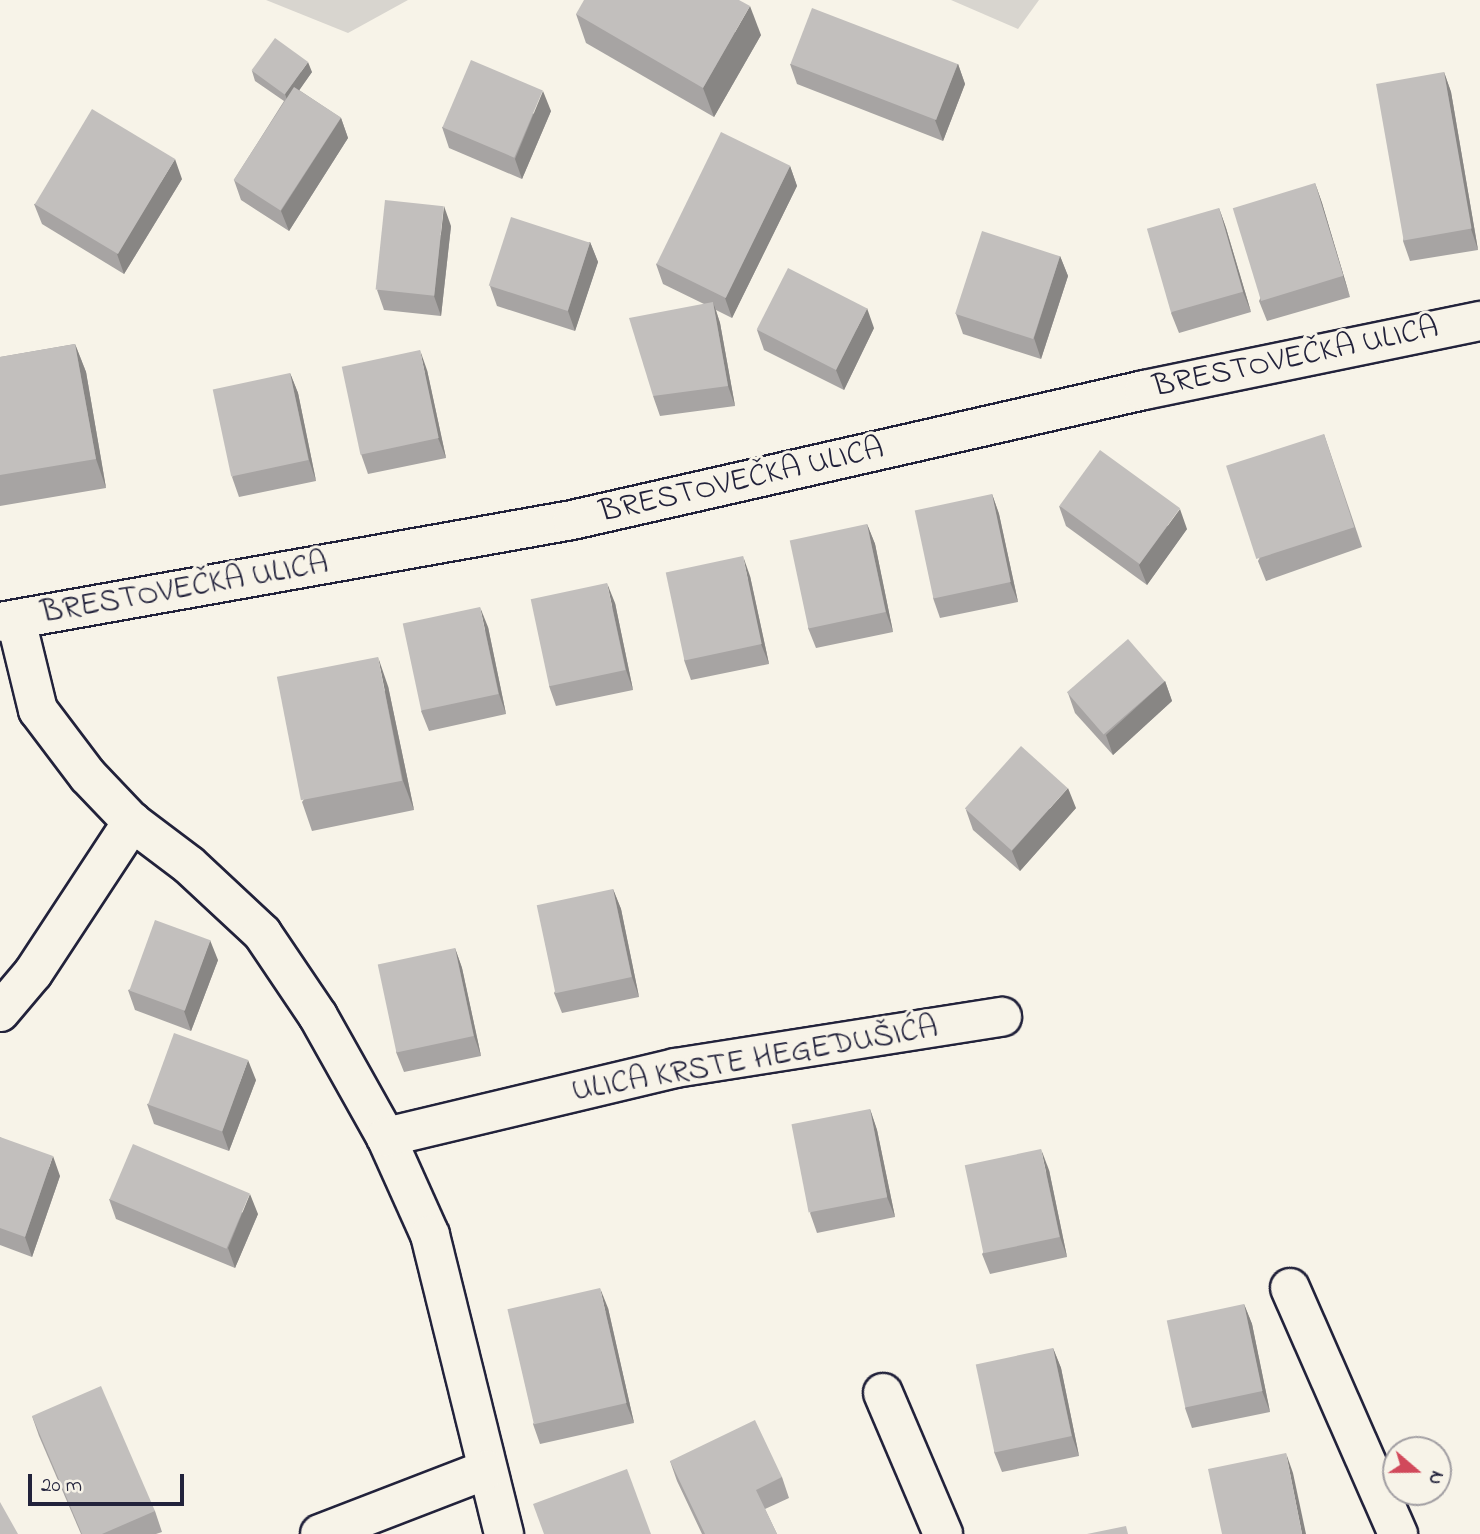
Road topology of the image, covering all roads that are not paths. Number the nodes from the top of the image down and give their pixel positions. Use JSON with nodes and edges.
{"nodes":[{"id":1,"x":1480,"y":321,"type":"edge"},
{"id":2,"x":8,"y":621,"type":"edge"},
{"id":3,"x":132,"y":822,"type":"junction"},
{"id":4,"x":0,"y":1012,"type":"edge"},
{"id":5,"x":1002,"y":1017,"type":"dead end"},
{"id":6,"x":386,"y":1137,"type":"junction"},
{"id":7,"x":1290,"y":1288,"type":"dead end"},
{"id":8,"x":883,"y":1393,"type":"dead end"},
{"id":9,"x":486,"y":1470,"type":"junction"},
{"id":10,"x":320,"y":1534,"type":"edge"},
{"id":11,"x":504,"y":1534,"type":"edge"},
{"id":12,"x":943,"y":1534,"type":"edge"},
{"id":13,"x":1398,"y":1534,"type":"edge"}],
"edges":[{"from":1,"to":2,"type":"street","name":"BRESTOVEČKA ULICA"},
{"from":2,"to":3,"type":"street"},
{"from":3,"to":4,"type":"street"},
{"from":3,"to":6,"type":"street"},
{"from":5,"to":6,"type":"street","name":"ULICA KRSTE HEGEDUŠIĆA"},
{"from":6,"to":9,"type":"street"},
{"from":7,"to":13,"type":"street"},
{"from":8,"to":12,"type":"street"},
{"from":9,"to":10,"type":"street"},
{"from":9,"to":11,"type":"street"}]}
